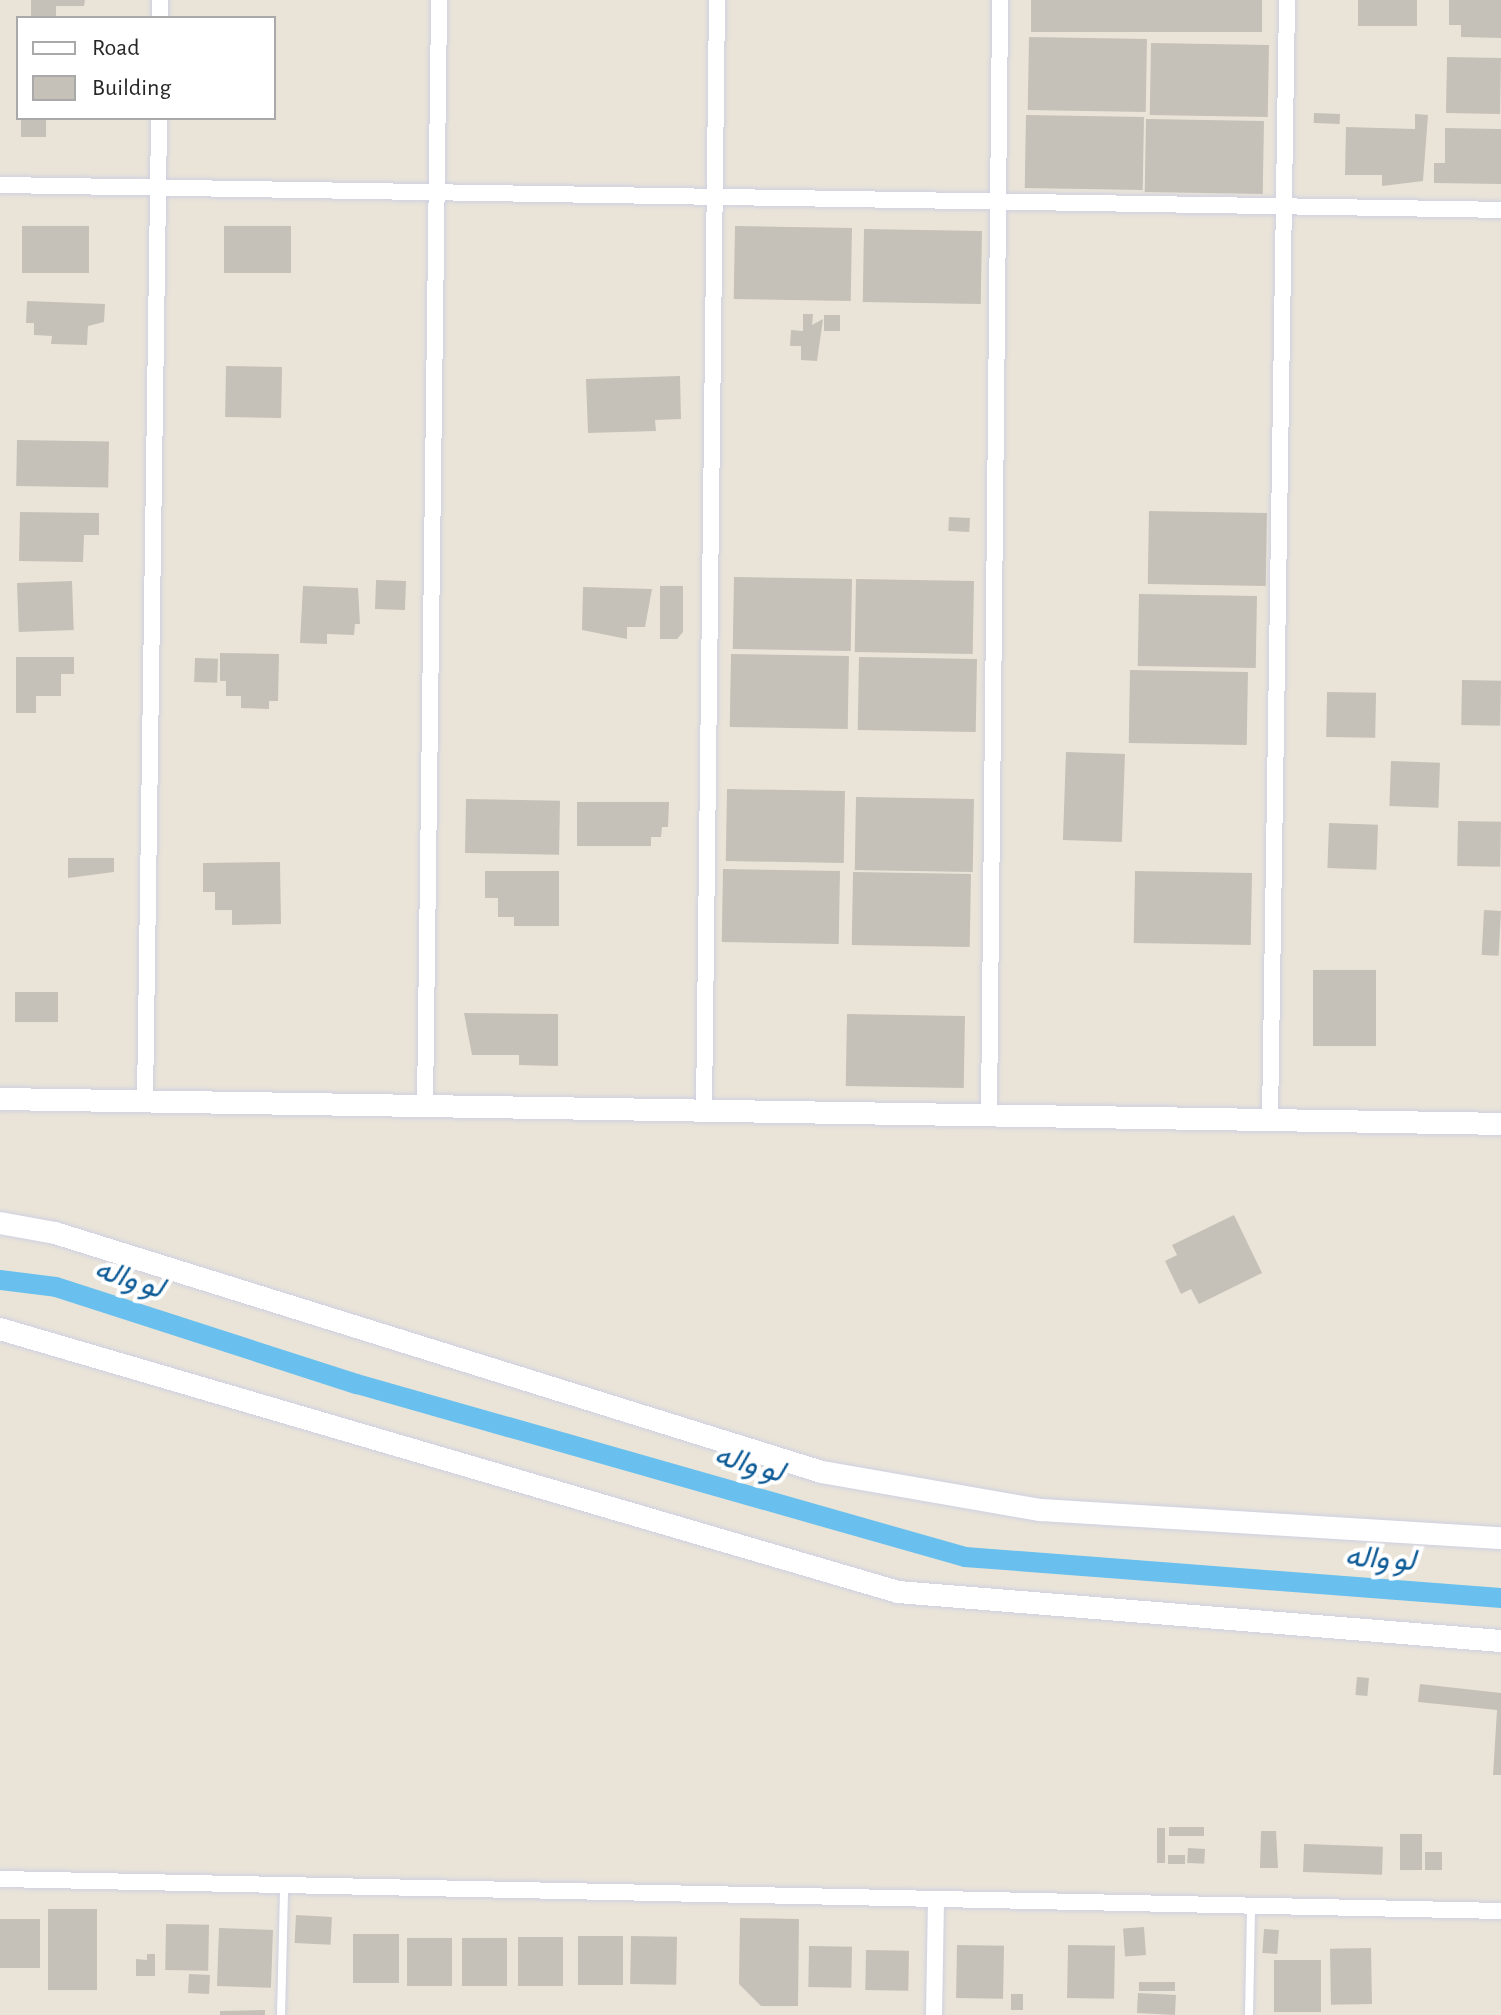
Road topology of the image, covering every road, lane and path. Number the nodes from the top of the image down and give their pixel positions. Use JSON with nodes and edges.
{"nodes":[{"id":1,"x":439,"y":0,"type":"edge"},
{"id":2,"x":717,"y":0,"type":"edge"},
{"id":3,"x":1000,"y":0,"type":"edge"},
{"id":4,"x":1287,"y":0,"type":"edge"},
{"id":5,"x":159,"y":120,"type":"edge"},
{"id":6,"x":0,"y":185,"type":"edge"},
{"id":7,"x":158,"y":188,"type":"junction"},
{"id":8,"x":436,"y":193,"type":"junction"},
{"id":9,"x":715,"y":197,"type":"junction"},
{"id":10,"x":998,"y":201,"type":"junction"},
{"id":11,"x":1284,"y":206,"type":"junction"},
{"id":12,"x":1501,"y":210,"type":"edge"},
{"id":13,"x":0,"y":1099,"type":"edge"},
{"id":14,"x":145,"y":1101,"type":"junction"},
{"id":15,"x":425,"y":1106,"type":"junction"},
{"id":16,"x":704,"y":1111,"type":"junction"},
{"id":17,"x":989,"y":1115,"type":"junction"},
{"id":18,"x":1270,"y":1120,"type":"junction"},
{"id":19,"x":1501,"y":1124,"type":"edge"},
{"id":20,"x":0,"y":1223,"type":"edge"},
{"id":21,"x":0,"y":1329,"type":"edge"},
{"id":22,"x":1501,"y":1538,"type":"edge"},
{"id":23,"x":1501,"y":1641,"type":"edge"},
{"id":24,"x":0,"y":1879,"type":"edge"},
{"id":25,"x":284,"y":1889,"type":"junction"},
{"id":26,"x":936,"y":1902,"type":"junction"},
{"id":27,"x":1251,"y":1908,"type":"junction"},
{"id":28,"x":1501,"y":1911,"type":"edge"},
{"id":29,"x":281,"y":2015,"type":"edge"},
{"id":30,"x":934,"y":2015,"type":"edge"},
{"id":31,"x":1249,"y":2015,"type":"edge"}],
"edges":[{"from":1,"to":8,"type":"street"},
{"from":2,"to":9,"type":"street"},
{"from":3,"to":10,"type":"street"},
{"from":4,"to":11,"type":"street"},
{"from":5,"to":7,"type":"street"},
{"from":6,"to":7,"type":"street"},
{"from":7,"to":8,"type":"street"},
{"from":7,"to":14,"type":"street"},
{"from":8,"to":9,"type":"street"},
{"from":8,"to":15,"type":"street"},
{"from":9,"to":10,"type":"street"},
{"from":9,"to":16,"type":"street"},
{"from":10,"to":11,"type":"street"},
{"from":10,"to":17,"type":"street"},
{"from":11,"to":12,"type":"street"},
{"from":11,"to":18,"type":"street"},
{"from":13,"to":14,"type":"street"},
{"from":14,"to":15,"type":"street"},
{"from":15,"to":16,"type":"street"},
{"from":16,"to":17,"type":"street"},
{"from":17,"to":18,"type":"street"},
{"from":18,"to":19,"type":"street"},
{"from":20,"to":22,"type":"street"},
{"from":21,"to":23,"type":"street"},
{"from":24,"to":25,"type":"street"},
{"from":25,"to":26,"type":"street"},
{"from":25,"to":29,"type":"lane"},
{"from":26,"to":27,"type":"street"},
{"from":26,"to":30,"type":"street"},
{"from":27,"to":28,"type":"street"},
{"from":27,"to":31,"type":"lane"}]}
